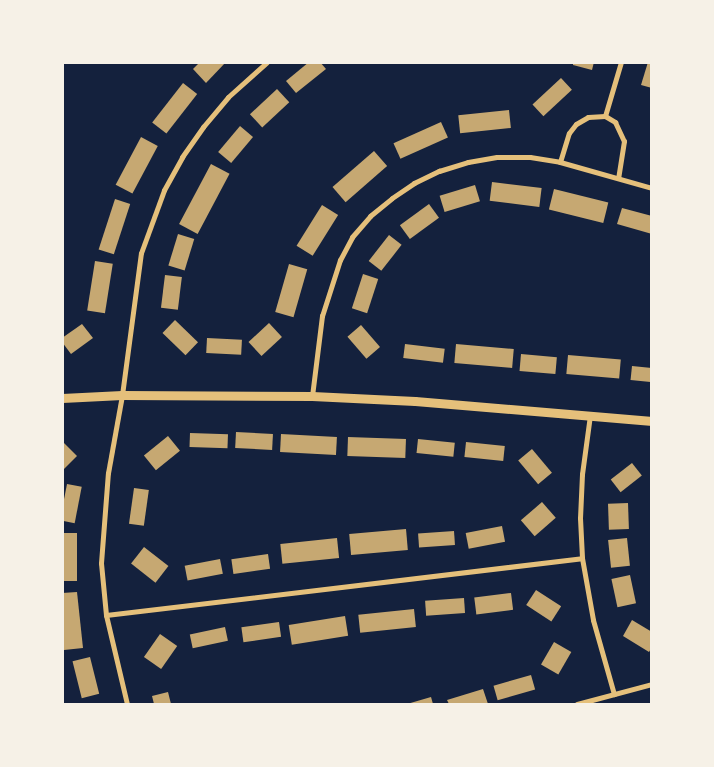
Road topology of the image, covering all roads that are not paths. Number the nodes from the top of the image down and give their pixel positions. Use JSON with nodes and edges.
{"nodes":[{"id":1,"x":267,"y":62,"type":"edge"},
{"id":2,"x":621,"y":62,"type":"edge"},
{"id":3,"x":605,"y":116,"type":"junction"},
{"id":4,"x":560,"y":162,"type":"junction"},
{"id":5,"x":618,"y":178,"type":"junction"},
{"id":6,"x":652,"y":188,"type":"edge"},
{"id":7,"x":122,"y":395,"type":"junction"},
{"id":8,"x":312,"y":396,"type":"junction"},
{"id":9,"x":62,"y":398,"type":"edge"},
{"id":10,"x":590,"y":415,"type":"junction"},
{"id":11,"x":652,"y":421,"type":"edge"},
{"id":12,"x":582,"y":558,"type":"junction"},
{"id":13,"x":106,"y":615,"type":"junction"},
{"id":14,"x":652,"y":684,"type":"edge"},
{"id":15,"x":614,"y":694,"type":"junction"},
{"id":16,"x":127,"y":704,"type":"edge"},
{"id":17,"x":577,"y":704,"type":"edge"}],
"edges":[{"from":1,"to":7,"type":"street"},
{"from":2,"to":3,"type":"street"},
{"from":3,"to":4,"type":"street"},
{"from":3,"to":5,"type":"street"},
{"from":4,"to":5,"type":"street"},
{"from":4,"to":8,"type":"street"},
{"from":5,"to":6,"type":"street"},
{"from":7,"to":8,"type":"street"},
{"from":7,"to":9,"type":"street"},
{"from":7,"to":13,"type":"street"},
{"from":8,"to":10,"type":"street"},
{"from":10,"to":11,"type":"street"},
{"from":10,"to":12,"type":"street"},
{"from":12,"to":13,"type":"street"},
{"from":12,"to":15,"type":"street"},
{"from":13,"to":16,"type":"street"},
{"from":14,"to":15,"type":"street"},
{"from":15,"to":17,"type":"street"}]}
